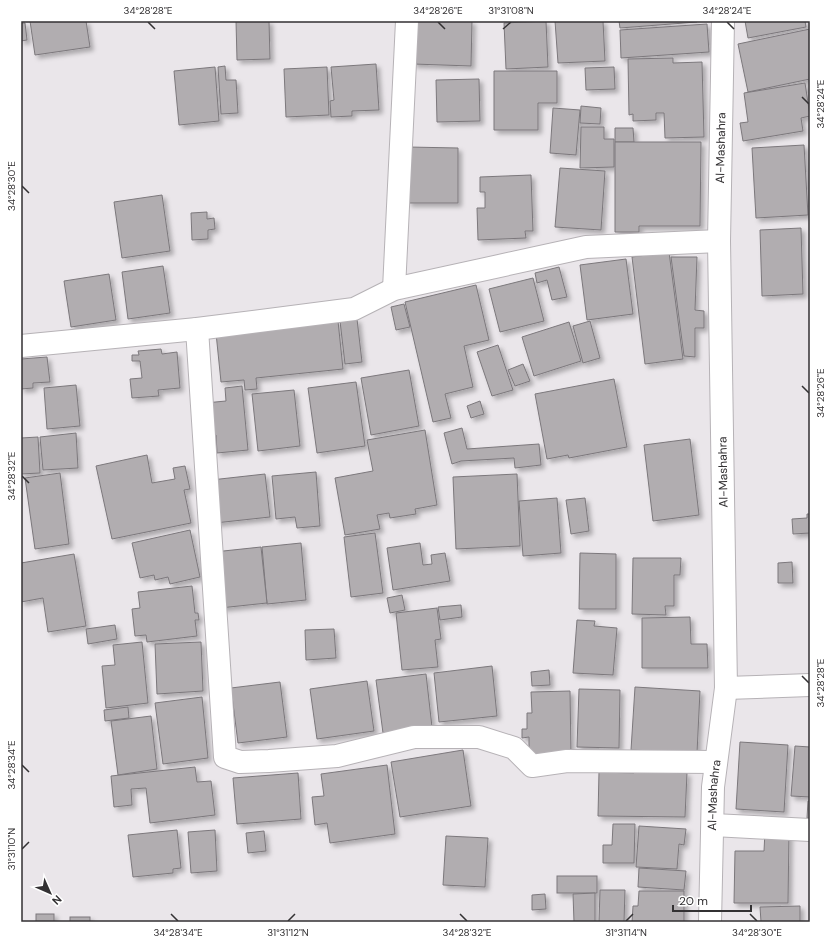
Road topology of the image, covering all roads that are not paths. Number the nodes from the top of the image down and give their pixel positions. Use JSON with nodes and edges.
{"nodes":[{"id":1,"x":407,"y":21,"type":"edge"},
{"id":2,"x":724,"y":21,"type":"edge"},
{"id":3,"x":719,"y":241,"type":"junction"},
{"id":4,"x":394,"y":289,"type":"junction"},
{"id":5,"x":197,"y":329,"type":"junction"},
{"id":6,"x":21,"y":346,"type":"edge"},
{"id":7,"x":810,"y":685,"type":"edge"},
{"id":8,"x":726,"y":688,"type":"junction"},
{"id":9,"x":716,"y":762,"type":"junction"},
{"id":10,"x":713,"y":826,"type":"junction"},
{"id":11,"x":810,"y":830,"type":"edge"},
{"id":12,"x":710,"y":922,"type":"edge"}],
"edges":[{"from":1,"to":4,"type":"street"},
{"from":2,"to":3,"type":"street","name":"Al-Mashahra"},
{"from":3,"to":4,"type":"street"},
{"from":3,"to":8,"type":"street","name":"Al-Mashahra"},
{"from":4,"to":5,"type":"street"},
{"from":5,"to":6,"type":"street"},
{"from":5,"to":9,"type":"street"},
{"from":7,"to":8,"type":"street"},
{"from":8,"to":9,"type":"street","name":"Al-Mashahra"},
{"from":9,"to":10,"type":"street","name":"Al-Mashahra"},
{"from":10,"to":11,"type":"street"},
{"from":10,"to":12,"type":"street","name":"Al-Mashahra"}]}
